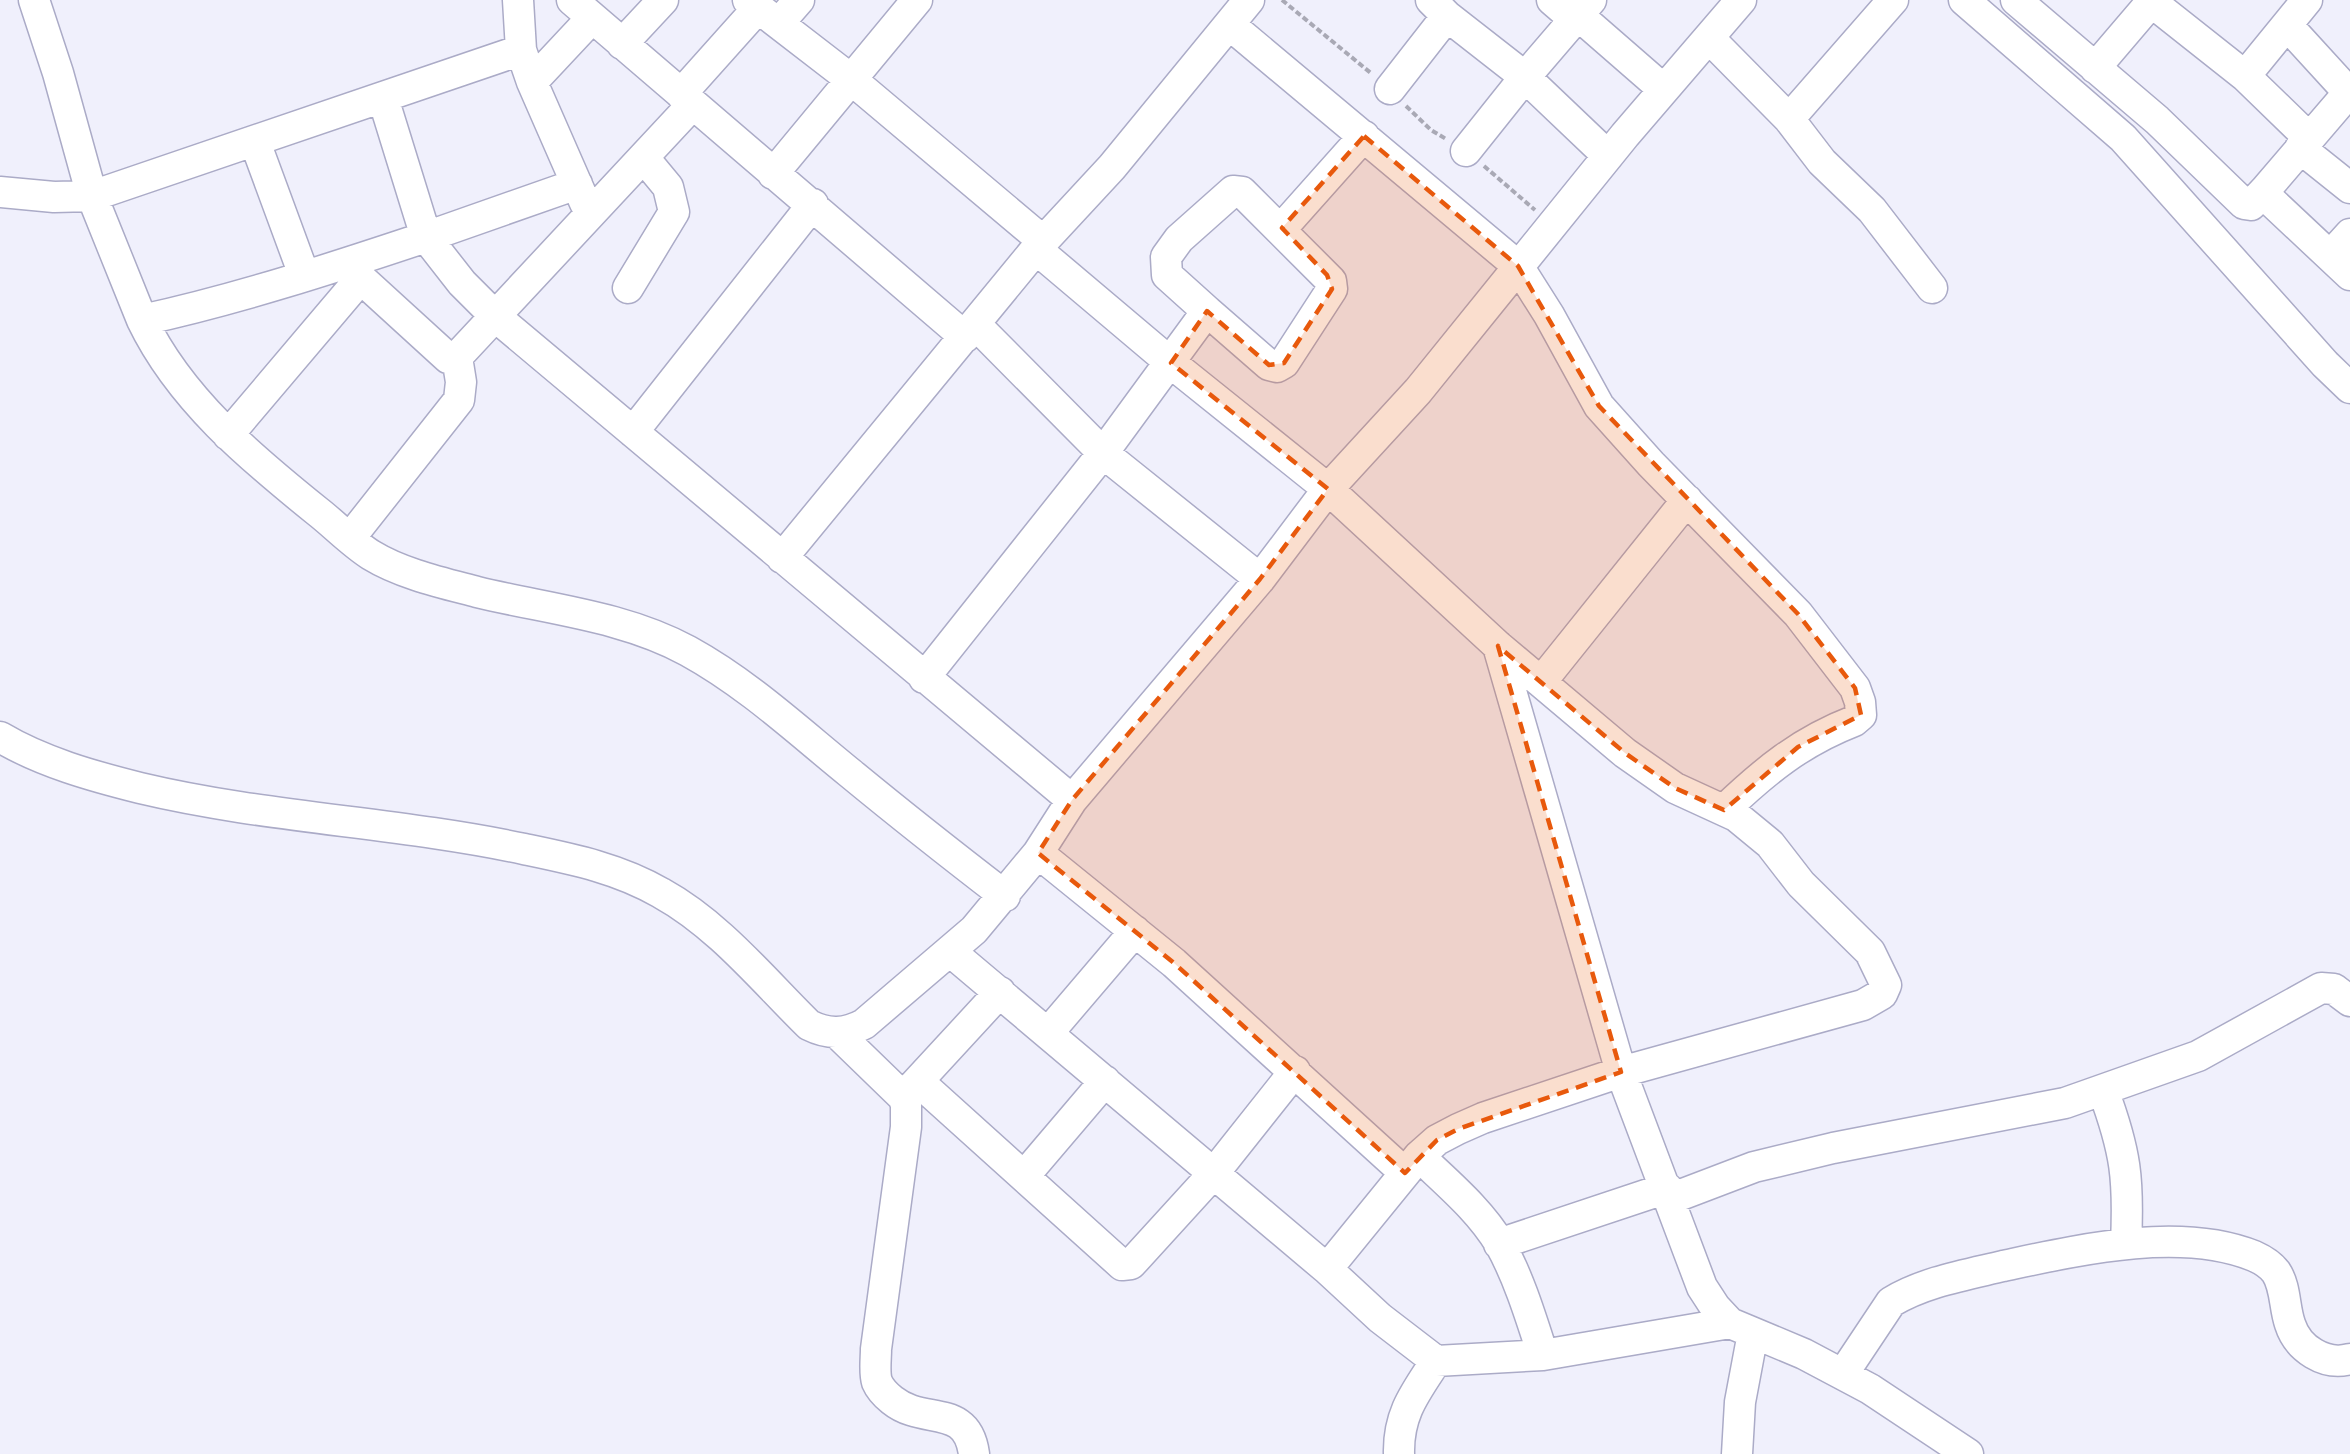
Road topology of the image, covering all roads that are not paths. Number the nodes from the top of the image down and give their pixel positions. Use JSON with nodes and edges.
{"nodes":[{"id":1,"x":34,"y":0,"type":"edge"},
{"id":2,"x":518,"y":0,"type":"edge"},
{"id":3,"x":663,"y":0,"type":"edge"},
{"id":4,"x":799,"y":0,"type":"edge"},
{"id":5,"x":918,"y":0,"type":"edge"},
{"id":6,"x":1249,"y":0,"type":"edge"},
{"id":7,"x":1552,"y":0,"type":"edge"},
{"id":8,"x":1741,"y":0,"type":"edge"},
{"id":9,"x":1893,"y":0,"type":"edge"},
{"id":10,"x":1964,"y":0,"type":"edge"},
{"id":11,"x":2307,"y":0,"type":"edge"},
{"id":12,"x":2151,"y":1,"type":"edge"},
{"id":13,"x":2023,"y":2,"type":"edge"},
{"id":14,"x":1440,"y":6,"type":"edge"},
{"id":15,"x":581,"y":10,"type":"edge"},
{"id":16,"x":762,"y":11,"type":"edge"},
{"id":17,"x":1581,"y":11,"type":"edge"},
{"id":18,"x":1230,"y":25,"type":"junction"},
{"id":19,"x":2287,"y":25,"type":"junction"},
{"id":20,"x":1710,"y":39,"type":"junction"},
{"id":21,"x":622,"y":44,"type":"junction"},
{"id":22,"x":521,"y":50,"type":"junction"},
{"id":23,"x":2095,"y":68,"type":"junction"},
{"id":24,"x":2245,"y":76,"type":"junction"},
{"id":25,"x":1525,"y":77,"type":"junction"},
{"id":26,"x":853,"y":81,"type":"junction"},
{"id":27,"x":532,"y":82,"type":"junction"},
{"id":28,"x":1390,"y":89,"type":"road end"},
{"id":29,"x":1664,"y":89,"type":"junction"},
{"id":30,"x":2350,"y":93,"type":"edge"},
{"id":31,"x":383,"y":98,"type":"junction"},
{"id":32,"x":686,"y":100,"type":"junction"},
{"id":33,"x":1789,"y":119,"type":"junction"},
{"id":34,"x":1364,"y":136,"type":"junction"},
{"id":35,"x":255,"y":142,"type":"junction"},
{"id":36,"x":2304,"y":143,"type":"junction"},
{"id":37,"x":1466,"y":151,"type":"road end"},
{"id":38,"x":1608,"y":156,"type":"junction"},
{"id":39,"x":644,"y":158,"type":"junction"},
{"id":40,"x":773,"y":174,"type":"junction"},
{"id":41,"x":577,"y":184,"type":"junction"},
{"id":42,"x":2350,"y":188,"type":"edge"},
{"id":43,"x":2266,"y":189,"type":"junction"},
{"id":44,"x":0,"y":192,"type":"edge"},
{"id":45,"x":92,"y":196,"type":"junction"},
{"id":46,"x":813,"y":204,"type":"junction"},
{"id":47,"x":590,"y":214,"type":"junction"},
{"id":48,"x":1282,"y":228,"type":"junction"},
{"id":49,"x":2350,"y":234,"type":"edge"},
{"id":50,"x":426,"y":237,"type":"junction"},
{"id":51,"x":1040,"y":245,"type":"junction"},
{"id":52,"x":1518,"y":266,"type":"junction"},
{"id":53,"x":2340,"y":266,"type":"edge"},
{"id":54,"x":353,"y":271,"type":"junction"},
{"id":55,"x":304,"y":275,"type":"junction"},
{"id":56,"x":628,"y":288,"type":"dead end"},
{"id":57,"x":1932,"y":288,"type":"dead end"},
{"id":58,"x":1207,"y":311,"type":"junction"},
{"id":59,"x":496,"y":317,"type":"junction"},
{"id":60,"x":142,"y":320,"type":"junction"},
{"id":61,"x":970,"y":330,"type":"junction"},
{"id":62,"x":457,"y":357,"type":"junction"},
{"id":63,"x":1171,"y":363,"type":"junction"},
{"id":64,"x":2350,"y":388,"type":"edge"},
{"id":65,"x":633,"y":432,"type":"junction"},
{"id":66,"x":228,"y":435,"type":"junction"},
{"id":67,"x":1103,"y":453,"type":"junction"},
{"id":68,"x":1328,"y":489,"type":"junction"},
{"id":69,"x":1687,"y":500,"type":"junction"},
{"id":70,"x":350,"y":537,"type":"junction"},
{"id":71,"x":782,"y":558,"type":"junction"},
{"id":72,"x":1260,"y":579,"type":"junction"},
{"id":73,"x":1498,"y":646,"type":"junction"},
{"id":74,"x":924,"y":678,"type":"junction"},
{"id":75,"x":1541,"y":682,"type":"junction"},
{"id":76,"x":0,"y":737,"type":"edge"},
{"id":77,"x":1072,"y":800,"type":"junction"},
{"id":78,"x":1724,"y":810,"type":"junction"},
{"id":79,"x":1038,"y":853,"type":"junction"},
{"id":80,"x":1005,"y":896,"type":"junction"},
{"id":81,"x":1135,"y":931,"type":"junction"},
{"id":82,"x":951,"y":952,"type":"junction"},
{"id":83,"x":1000,"y":992,"type":"junction"},
{"id":84,"x":2350,"y":1001,"type":"edge"},
{"id":85,"x":837,"y":1033,"type":"junction"},
{"id":86,"x":1048,"y":1033,"type":"junction"},
{"id":87,"x":1295,"y":1071,"type":"junction"},
{"id":88,"x":1621,"y":1072,"type":"junction"},
{"id":89,"x":1105,"y":1081,"type":"junction"},
{"id":90,"x":911,"y":1090,"type":"junction"},
{"id":91,"x":2103,"y":1090,"type":"junction"},
{"id":92,"x":1412,"y":1165,"type":"junction"},
{"id":93,"x":1214,"y":1173,"type":"junction"},
{"id":94,"x":1025,"y":1175,"type":"junction"},
{"id":95,"x":1669,"y":1194,"type":"junction"},
{"id":96,"x":1499,"y":1244,"type":"junction"},
{"id":97,"x":2126,"y":1244,"type":"junction"},
{"id":98,"x":1327,"y":1269,"type":"junction"},
{"id":99,"x":1742,"y":1328,"type":"junction"},
{"id":100,"x":1543,"y":1355,"type":"junction"},
{"id":101,"x":2350,"y":1359,"type":"edge"},
{"id":102,"x":1436,"y":1361,"type":"junction"},
{"id":103,"x":1843,"y":1374,"type":"junction"},
{"id":104,"x":1952,"y":1450,"type":"edge"},
{"id":105,"x":974,"y":1454,"type":"edge"},
{"id":106,"x":1399,"y":1454,"type":"edge"},
{"id":107,"x":1737,"y":1454,"type":"edge"}],
"edges":[{"from":1,"to":45,"type":"street"},
{"from":2,"to":22,"type":"street"},
{"from":3,"to":21,"type":"street"},
{"from":4,"to":16,"type":"street"},
{"from":5,"to":26,"type":"street"},
{"from":6,"to":18,"type":"street"},
{"from":7,"to":17,"type":"street"},
{"from":8,"to":20,"type":"street"},
{"from":9,"to":33,"type":"street"},
{"from":10,"to":64,"type":"street"},
{"from":11,"to":19,"type":"street"},
{"from":12,"to":23,"type":"street"},
{"from":12,"to":24,"type":"street"},
{"from":13,"to":23,"type":"street"},
{"from":14,"to":25,"type":"street"},
{"from":14,"to":28,"type":"street"},
{"from":15,"to":21,"type":"street"},
{"from":15,"to":27,"type":"street"},
{"from":16,"to":26,"type":"street"},
{"from":16,"to":32,"type":"street"},
{"from":17,"to":25,"type":"street"},
{"from":17,"to":29,"type":"street"},
{"from":18,"to":34,"type":"street"},
{"from":18,"to":51,"type":"street"},
{"from":19,"to":24,"type":"street"},
{"from":19,"to":30,"type":"street"},
{"from":20,"to":29,"type":"street"},
{"from":20,"to":33,"type":"street"},
{"from":21,"to":32,"type":"street"},
{"from":22,"to":27,"type":"street"},
{"from":22,"to":31,"type":"street"},
{"from":23,"to":43,"type":"street"},
{"from":24,"to":36,"type":"street"},
{"from":25,"to":37,"type":"street"},
{"from":25,"to":38,"type":"street"},
{"from":26,"to":40,"type":"street"},
{"from":26,"to":51,"type":"street"},
{"from":27,"to":41,"type":"street"},
{"from":29,"to":38,"type":"street"},
{"from":30,"to":36,"type":"street"},
{"from":31,"to":35,"type":"street"},
{"from":31,"to":50,"type":"street"},
{"from":32,"to":39,"type":"street"},
{"from":32,"to":40,"type":"street"},
{"from":33,"to":57,"type":"street"},
{"from":34,"to":48,"type":"street"},
{"from":34,"to":52,"type":"street"},
{"from":35,"to":45,"type":"street"},
{"from":35,"to":55,"type":"street"},
{"from":36,"to":42,"type":"street"},
{"from":36,"to":43,"type":"street"},
{"from":38,"to":52,"type":"street"},
{"from":39,"to":47,"type":"street"},
{"from":39,"to":56,"type":"street"},
{"from":40,"to":46,"type":"street"},
{"from":41,"to":47,"type":"street"},
{"from":41,"to":50,"type":"street"},
{"from":43,"to":53,"type":"street"},
{"from":44,"to":45,"type":"street"},
{"from":45,"to":60,"type":"street"},
{"from":46,"to":61,"type":"street"},
{"from":46,"to":65,"type":"street"},
{"from":47,"to":59,"type":"street"},
{"from":48,"to":58,"type":"street"},
{"from":48,"to":58,"type":"street"},
{"from":49,"to":53,"type":"street"},
{"from":50,"to":54,"type":"street"},
{"from":50,"to":59,"type":"street"},
{"from":51,"to":61,"type":"street"},
{"from":51,"to":63,"type":"street"},
{"from":52,"to":68,"type":"street"},
{"from":52,"to":69,"type":"street"},
{"from":54,"to":55,"type":"street"},
{"from":54,"to":62,"type":"street"},
{"from":54,"to":66,"type":"street"},
{"from":55,"to":60,"type":"street"},
{"from":58,"to":63,"type":"street"},
{"from":59,"to":62,"type":"street"},
{"from":59,"to":65,"type":"street"},
{"from":60,"to":66,"type":"street"},
{"from":61,"to":67,"type":"street"},
{"from":61,"to":71,"type":"street"},
{"from":62,"to":70,"type":"street"},
{"from":63,"to":67,"type":"street"},
{"from":63,"to":68,"type":"street"},
{"from":65,"to":71,"type":"street"},
{"from":66,"to":70,"type":"street"},
{"from":67,"to":72,"type":"street"},
{"from":67,"to":74,"type":"street"},
{"from":68,"to":72,"type":"street"},
{"from":68,"to":73,"type":"street"},
{"from":69,"to":75,"type":"street"},
{"from":69,"to":78,"type":"street"},
{"from":70,"to":80,"type":"street"},
{"from":71,"to":74,"type":"street"},
{"from":72,"to":77,"type":"street"},
{"from":73,"to":75,"type":"street"},
{"from":73,"to":88,"type":"street"},
{"from":74,"to":77,"type":"street"},
{"from":75,"to":78,"type":"street"},
{"from":76,"to":85,"type":"street"},
{"from":77,"to":79,"type":"street"},
{"from":78,"to":88,"type":"street"},
{"from":79,"to":80,"type":"street"},
{"from":79,"to":81,"type":"street"},
{"from":80,"to":82,"type":"street"},
{"from":81,"to":86,"type":"street"},
{"from":81,"to":87,"type":"street"},
{"from":82,"to":83,"type":"street"},
{"from":82,"to":85,"type":"street"},
{"from":83,"to":86,"type":"street"},
{"from":83,"to":90,"type":"street"},
{"from":84,"to":91,"type":"street"},
{"from":85,"to":90,"type":"street"},
{"from":86,"to":89,"type":"street"},
{"from":87,"to":92,"type":"street"},
{"from":87,"to":93,"type":"street"},
{"from":88,"to":92,"type":"street"},
{"from":88,"to":95,"type":"street"},
{"from":89,"to":93,"type":"street"},
{"from":89,"to":94,"type":"street"},
{"from":90,"to":94,"type":"street"},
{"from":90,"to":105,"type":"street"},
{"from":91,"to":95,"type":"street"},
{"from":91,"to":97,"type":"street"},
{"from":92,"to":96,"type":"street"},
{"from":92,"to":98,"type":"street"},
{"from":93,"to":94,"type":"street"},
{"from":93,"to":98,"type":"street"},
{"from":95,"to":96,"type":"street"},
{"from":95,"to":99,"type":"street"},
{"from":96,"to":100,"type":"street"},
{"from":97,"to":101,"type":"street"},
{"from":97,"to":103,"type":"street"},
{"from":98,"to":102,"type":"street"},
{"from":99,"to":100,"type":"street"},
{"from":99,"to":103,"type":"street"},
{"from":99,"to":107,"type":"street"},
{"from":100,"to":102,"type":"street"},
{"from":102,"to":106,"type":"street"},
{"from":103,"to":104,"type":"street"}]}
